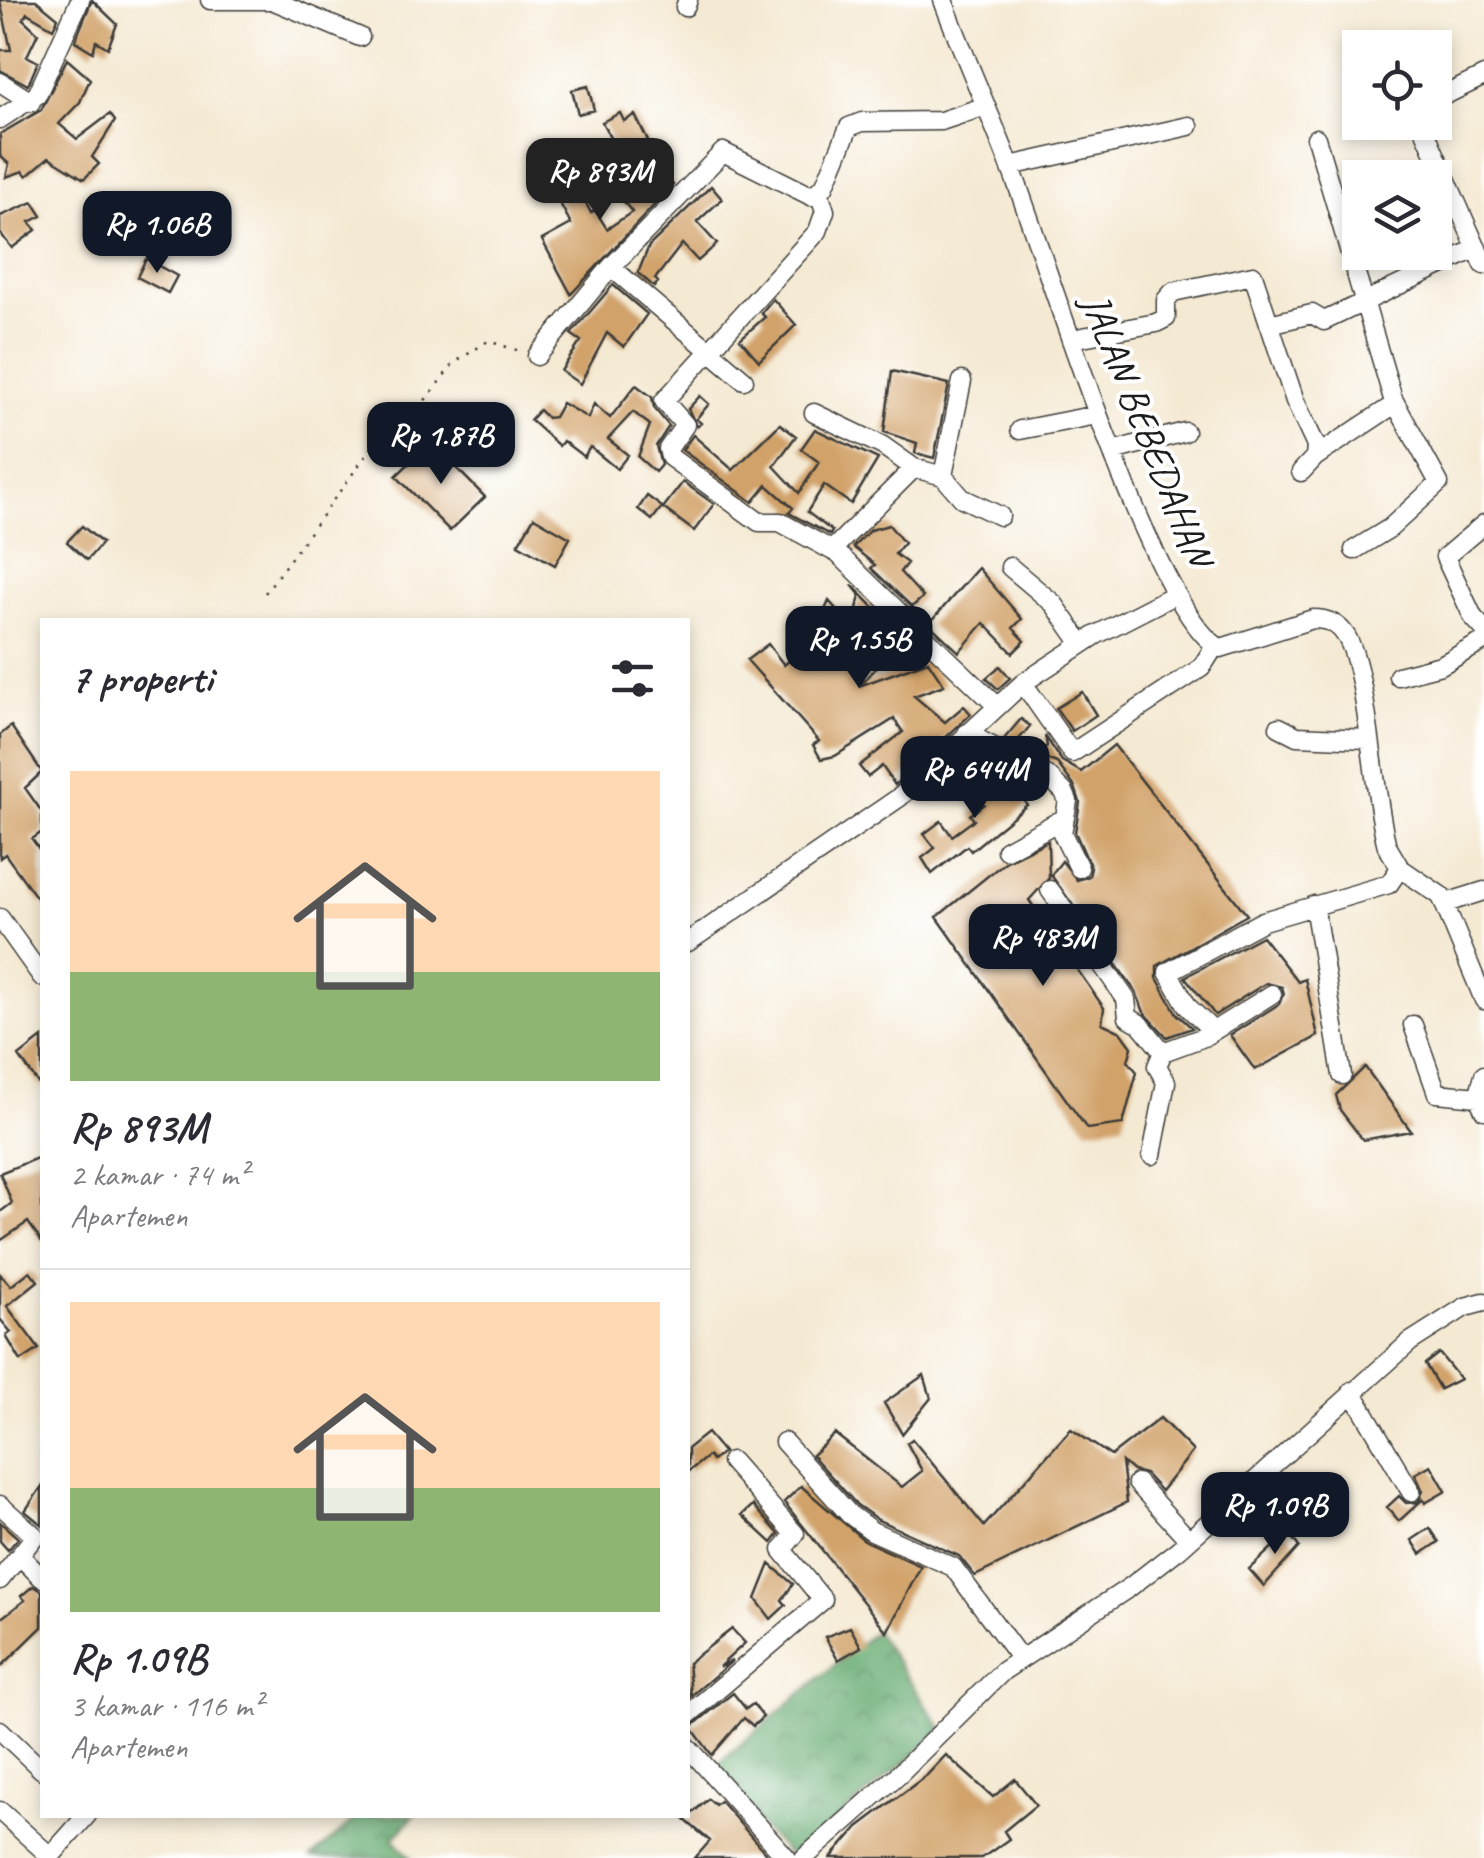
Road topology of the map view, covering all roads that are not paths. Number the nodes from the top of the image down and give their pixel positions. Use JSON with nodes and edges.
{"nodes":[{"id":1,"x":80,"y":0,"type":"edge"},
{"id":2,"x":210,"y":0,"type":"edge"},
{"id":3,"x":270,"y":0,"type":"edge"},
{"id":4,"x":943,"y":0,"type":"edge"},
{"id":5,"x":360,"y":36,"type":"dead end"},
{"id":6,"x":1484,"y":76,"type":"edge"},
{"id":7,"x":0,"y":82,"type":"edge"},
{"id":8,"x":1452,"y":92,"type":"edge"},
{"id":9,"x":31,"y":102,"type":"junction"},
{"id":10,"x":986,"y":106,"type":"junction"},
{"id":11,"x":0,"y":119,"type":"edge"},
{"id":12,"x":1189,"y":126,"type":"dead end"},
{"id":13,"x":1316,"y":138,"type":"dead end"},
{"id":14,"x":1429,"y":140,"type":"edge"},
{"id":15,"x":1010,"y":166,"type":"junction"},
{"id":16,"x":819,"y":192,"type":"junction"},
{"id":17,"x":1480,"y":256,"type":"edge"},
{"id":18,"x":610,"y":268,"type":"junction"},
{"id":19,"x":1366,"y":302,"type":"junction"},
{"id":20,"x":1268,"y":324,"type":"junction"},
{"id":21,"x":1072,"y":339,"type":"junction"},
{"id":22,"x":709,"y":349,"type":"junction"},
{"id":23,"x":537,"y":356,"type":"road end"},
{"id":24,"x":744,"y":380,"type":"dead end"},
{"id":25,"x":962,"y":382,"type":"dead end"},
{"id":26,"x":1395,"y":404,"type":"junction"},
{"id":27,"x":814,"y":413,"type":"dead end"},
{"id":28,"x":1097,"y":414,"type":"junction"},
{"id":29,"x":1020,"y":430,"type":"dead end"},
{"id":30,"x":1185,"y":432,"type":"dead end"},
{"id":31,"x":1112,"y":451,"type":"junction"},
{"id":32,"x":1315,"y":457,"type":"junction"},
{"id":33,"x":914,"y":468,"type":"junction"},
{"id":34,"x":1301,"y":472,"type":"dead end"},
{"id":35,"x":943,"y":476,"type":"junction"},
{"id":36,"x":1000,"y":516,"type":"dead end"},
{"id":37,"x":1484,"y":524,"type":"edge"},
{"id":38,"x":1354,"y":550,"type":"dead end"},
{"id":39,"x":835,"y":552,"type":"junction"},
{"id":40,"x":1010,"y":567,"type":"dead end"},
{"id":41,"x":1176,"y":594,"type":"junction"},
{"id":42,"x":1484,"y":629,"type":"edge"},
{"id":43,"x":1484,"y":641,"type":"edge"},
{"id":44,"x":1082,"y":644,"type":"junction"},
{"id":45,"x":1215,"y":646,"type":"junction"},
{"id":46,"x":1398,"y":676,"type":"dead end"},
{"id":47,"x":1022,"y":683,"type":"junction"},
{"id":48,"x":996,"y":705,"type":"junction"},
{"id":49,"x":1279,"y":727,"type":"dead end"},
{"id":50,"x":967,"y":733,"type":"junction"},
{"id":51,"x":1366,"y":740,"type":"junction"},
{"id":52,"x":1063,"y":820,"type":"junction"},
{"id":53,"x":1006,"y":850,"type":"dead end"},
{"id":54,"x":1079,"y":868,"type":"dead end"},
{"id":55,"x":1400,"y":868,"type":"junction"},
{"id":56,"x":1050,"y":890,"type":"dead end"},
{"id":57,"x":1484,"y":891,"type":"edge"},
{"id":58,"x":1446,"y":903,"type":"junction"},
{"id":59,"x":1314,"y":905,"type":"junction"},
{"id":60,"x":0,"y":918,"type":"edge"},
{"id":61,"x":690,"y":941,"type":"edge"},
{"id":62,"x":1484,"y":946,"type":"edge"},
{"id":63,"x":1468,"y":957,"type":"junction"},
{"id":64,"x":40,"y":973,"type":"edge"},
{"id":65,"x":1272,"y":994,"type":"dead end"},
{"id":66,"x":1484,"y":1000,"type":"edge"},
{"id":67,"x":1413,"y":1026,"type":"dead end"},
{"id":68,"x":1214,"y":1031,"type":"junction"},
{"id":69,"x":1164,"y":1052,"type":"junction"},
{"id":70,"x":1484,"y":1074,"type":"edge"},
{"id":71,"x":1342,"y":1075,"type":"dead end"},
{"id":72,"x":1481,"y":1103,"type":"edge"},
{"id":73,"x":1152,"y":1155,"type":"dead end"},
{"id":74,"x":1484,"y":1302,"type":"edge"},
{"id":75,"x":1352,"y":1391,"type":"junction"},
{"id":76,"x":784,"y":1442,"type":"dead end"},
{"id":77,"x":731,"y":1461,"type":"dead end"},
{"id":78,"x":1137,"y":1483,"type":"dead end"},
{"id":79,"x":1411,"y":1492,"type":"dead end"},
{"id":80,"x":0,"y":1506,"type":"edge"},
{"id":81,"x":39,"y":1534,"type":"edge"},
{"id":82,"x":1189,"y":1540,"type":"junction"},
{"id":83,"x":20,"y":1556,"type":"junction"},
{"id":84,"x":40,"y":1576,"type":"edge"},
{"id":85,"x":0,"y":1580,"type":"edge"},
{"id":86,"x":1020,"y":1658,"type":"junction"},
{"id":87,"x":690,"y":1713,"type":"edge"},
{"id":88,"x":0,"y":1730,"type":"edge"},
{"id":89,"x":690,"y":1749,"type":"edge"},
{"id":90,"x":40,"y":1767,"type":"edge"},
{"id":91,"x":0,"y":1811,"type":"edge"},
{"id":92,"x":85,"y":1818,"type":"edge"},
{"id":93,"x":50,"y":1857,"type":"edge"},
{"id":94,"x":788,"y":1858,"type":"edge"},
{"id":95,"x":804,"y":1858,"type":"edge"}],
"edges":[{"from":1,"to":9,"type":"street"},
{"from":2,"to":3,"type":"street"},
{"from":3,"to":5,"type":"street"},
{"from":4,"to":10,"type":"street","name":"JALAN BEBEDAHAN"},
{"from":6,"to":8,"type":"street"},
{"from":7,"to":9,"type":"street"},
{"from":9,"to":11,"type":"street"},
{"from":10,"to":15,"type":"street","name":"JALAN BEBEDAHAN"},
{"from":10,"to":16,"type":"street"},
{"from":12,"to":15,"type":"street"},
{"from":13,"to":19,"type":"street"},
{"from":14,"to":17,"type":"street"},
{"from":15,"to":21,"type":"street","name":"JALAN BEBEDAHAN"},
{"from":16,"to":18,"type":"street"},
{"from":16,"to":22,"type":"street"},
{"from":17,"to":19,"type":"street"},
{"from":18,"to":22,"type":"street"},
{"from":18,"to":23,"type":"street"},
{"from":19,"to":20,"type":"street"},
{"from":19,"to":26,"type":"street"},
{"from":20,"to":21,"type":"street"},
{"from":20,"to":32,"type":"street"},
{"from":21,"to":28,"type":"street","name":"JALAN BEBEDAHAN"},
{"from":22,"to":24,"type":"street"},
{"from":22,"to":39,"type":"street"},
{"from":25,"to":35,"type":"street"},
{"from":26,"to":32,"type":"street"},
{"from":26,"to":38,"type":"street"},
{"from":27,"to":33,"type":"street"},
{"from":28,"to":29,"type":"street"},
{"from":28,"to":31,"type":"street","name":"JALAN BEBEDAHAN"},
{"from":30,"to":31,"type":"street"},
{"from":31,"to":41,"type":"street","name":"JALAN BEBEDAHAN"},
{"from":32,"to":34,"type":"street"},
{"from":33,"to":35,"type":"street"},
{"from":33,"to":39,"type":"street"},
{"from":35,"to":36,"type":"street"},
{"from":37,"to":42,"type":"street"},
{"from":39,"to":48,"type":"street"},
{"from":40,"to":44,"type":"street"},
{"from":41,"to":44,"type":"street"},
{"from":41,"to":45,"type":"street","name":"JALAN BEBEDAHAN"},
{"from":43,"to":46,"type":"street"},
{"from":44,"to":47,"type":"street"},
{"from":45,"to":47,"type":"street"},
{"from":45,"to":51,"type":"street"},
{"from":47,"to":48,"type":"street"},
{"from":48,"to":50,"type":"street"},
{"from":49,"to":51,"type":"street"},
{"from":50,"to":52,"type":"street"},
{"from":50,"to":61,"type":"street"},
{"from":51,"to":55,"type":"street"},
{"from":52,"to":53,"type":"street"},
{"from":52,"to":54,"type":"street"},
{"from":55,"to":58,"type":"street"},
{"from":55,"to":59,"type":"street"},
{"from":56,"to":69,"type":"street"},
{"from":57,"to":58,"type":"street"},
{"from":58,"to":63,"type":"street"},
{"from":59,"to":68,"type":"street"},
{"from":59,"to":71,"type":"street"},
{"from":60,"to":64,"type":"street"},
{"from":62,"to":63,"type":"street"},
{"from":63,"to":66,"type":"street"},
{"from":65,"to":68,"type":"street"},
{"from":67,"to":72,"type":"street"},
{"from":68,"to":69,"type":"street"},
{"from":69,"to":73,"type":"street"},
{"from":70,"to":72,"type":"street"},
{"from":74,"to":75,"type":"street"},
{"from":75,"to":79,"type":"street"},
{"from":75,"to":82,"type":"street"},
{"from":76,"to":86,"type":"street"},
{"from":77,"to":87,"type":"street"},
{"from":78,"to":82,"type":"street"},
{"from":80,"to":81,"type":"street"},
{"from":81,"to":83,"type":"street"},
{"from":82,"to":86,"type":"street"},
{"from":83,"to":84,"type":"street"},
{"from":83,"to":85,"type":"street"},
{"from":86,"to":95,"type":"street"},
{"from":88,"to":90,"type":"street"},
{"from":89,"to":94,"type":"street"},
{"from":91,"to":93,"type":"street"},
{"from":92,"to":93,"type":"street"}]}
